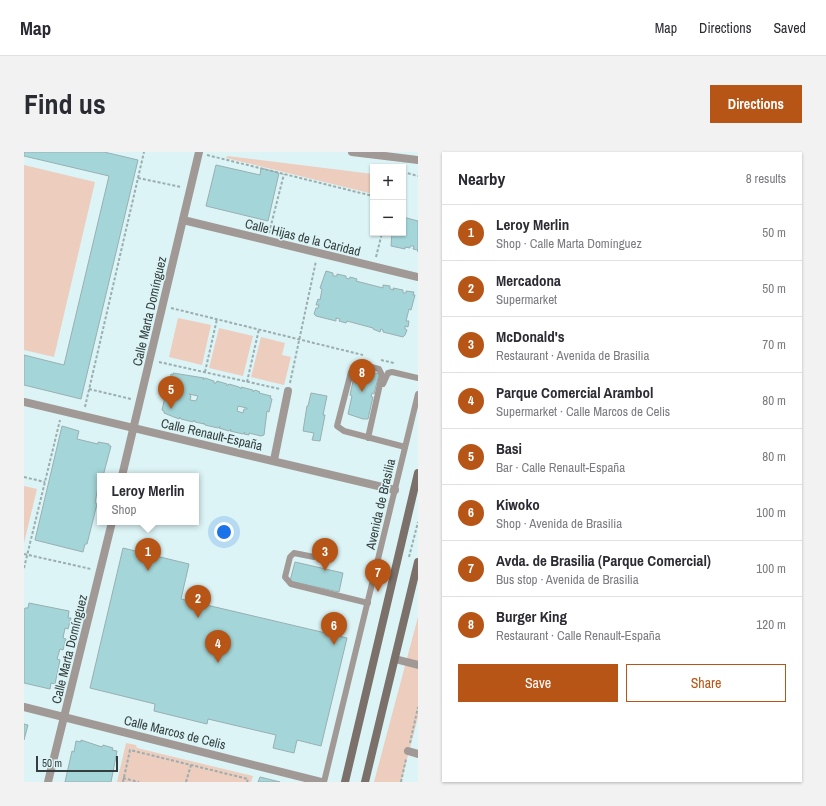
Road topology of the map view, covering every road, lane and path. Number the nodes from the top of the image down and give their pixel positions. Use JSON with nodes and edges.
{"nodes":[{"id":1,"x":144,"y":152,"type":"edge"},
{"id":2,"x":199,"y":152,"type":"edge"},
{"id":3,"x":352,"y":152,"type":"edge"},
{"id":4,"x":418,"y":160,"type":"edge"},
{"id":5,"x":406,"y":173,"type":"edge"},
{"id":6,"x":284,"y":174,"type":"junction"},
{"id":7,"x":418,"y":176,"type":"edge"},
{"id":8,"x":138,"y":178,"type":"junction"},
{"id":9,"x":190,"y":189,"type":"junction"},
{"id":10,"x":370,"y":195,"type":"edge"},
{"id":11,"x":183,"y":220,"type":"junction"},
{"id":12,"x":381,"y":236,"type":"edge"},
{"id":13,"x":267,"y":241,"type":"junction"},
{"id":14,"x":317,"y":254,"type":"junction"},
{"id":15,"x":374,"y":267,"type":"junction"},
{"id":16,"x":418,"y":277,"type":"edge"},
{"id":17,"x":162,"y":305,"type":"junction"},
{"id":18,"x":217,"y":319,"type":"junction"},
{"id":19,"x":259,"y":329,"type":"junction"},
{"id":20,"x":299,"y":339,"type":"junction"},
{"id":21,"x":366,"y":356,"type":"dead end"},
{"id":22,"x":150,"y":360,"type":"junction"},
{"id":23,"x":381,"y":360,"type":"dead end"},
{"id":24,"x":396,"y":363,"type":"dead end"},
{"id":25,"x":205,"y":372,"type":"junction"},
{"id":26,"x":418,"y":378,"type":"edge"},
{"id":27,"x":247,"y":382,"type":"junction"},
{"id":28,"x":90,"y":389,"type":"junction"},
{"id":29,"x":288,"y":391,"type":"junction"},
{"id":30,"x":378,"y":392,"type":"junction"},
{"id":31,"x":418,"y":394,"type":"edge"},
{"id":32,"x":140,"y":401,"type":"junction"},
{"id":33,"x":24,"y":402,"type":"edge"},
{"id":34,"x":62,"y":411,"type":"junction"},
{"id":35,"x":83,"y":416,"type":"junction"},
{"id":36,"x":133,"y":428,"type":"junction"},
{"id":37,"x":368,"y":438,"type":"junction"},
{"id":38,"x":405,"y":447,"type":"junction"},
{"id":39,"x":274,"y":460,"type":"junction"},
{"id":40,"x":123,"y":473,"type":"edge"},
{"id":41,"x":418,"y":473,"type":"edge"},
{"id":42,"x":24,"y":477,"type":"edge"},
{"id":43,"x":45,"y":482,"type":"junction"},
{"id":44,"x":395,"y":490,"type":"junction"},
{"id":45,"x":111,"y":525,"type":"edge"},
{"id":46,"x":327,"y":549,"type":"dead end"},
{"id":47,"x":26,"y":554,"type":"edge"},
{"id":48,"x":418,"y":562,"type":"edge"},
{"id":49,"x":24,"y":568,"type":"edge"},
{"id":50,"x":100,"y":571,"type":"junction"},
{"id":51,"x":368,"y":603,"type":"junction"},
{"id":52,"x":395,"y":659,"type":"junction"},
{"id":53,"x":418,"y":665,"type":"edge"},
{"id":54,"x":24,"y":707,"type":"edge"},
{"id":55,"x":64,"y":717,"type":"junction"},
{"id":56,"x":408,"y":751,"type":"dead end"},
{"id":57,"x":418,"y":754,"type":"edge"},
{"id":58,"x":191,"y":765,"type":"junction"},
{"id":59,"x":124,"y":778,"type":"junction"},
{"id":60,"x":48,"y":782,"type":"edge"},
{"id":61,"x":123,"y":782,"type":"edge"},
{"id":62,"x":139,"y":782,"type":"edge"},
{"id":63,"x":186,"y":782,"type":"edge"},
{"id":64,"x":247,"y":782,"type":"edge"},
{"id":65,"x":321,"y":782,"type":"edge"},
{"id":66,"x":324,"y":782,"type":"edge"},
{"id":67,"x":345,"y":782,"type":"edge"},
{"id":68,"x":365,"y":782,"type":"edge"}],
"edges":[{"from":1,"to":8,"type":"path"},
{"from":2,"to":6,"type":"path"},
{"from":2,"to":9,"type":"street","name":"Calle Marta Domínguez"},
{"from":3,"to":4,"type":"street"},
{"from":5,"to":7,"type":"path"},
{"from":6,"to":10,"type":"path"},
{"from":6,"to":13,"type":"path"},
{"from":8,"to":9,"type":"path"},
{"from":8,"to":28,"type":"path"},
{"from":9,"to":11,"type":"street","name":"Calle Marta Domínguez"},
{"from":11,"to":13,"type":"street","name":"Calle Hijas de la Caridad"},
{"from":11,"to":17,"type":"street","name":"Calle Marta Domínguez"},
{"from":12,"to":15,"type":"path"},
{"from":13,"to":14,"type":"street","name":"Calle Hijas de la Caridad"},
{"from":14,"to":15,"type":"street","name":"Calle Hijas de la Caridad"},
{"from":14,"to":20,"type":"path"},
{"from":15,"to":16,"type":"street","name":"Calle Hijas de la Caridad"},
{"from":17,"to":18,"type":"path"},
{"from":17,"to":22,"type":"street","name":"Calle Marta Domínguez"},
{"from":18,"to":19,"type":"path"},
{"from":18,"to":25,"type":"path"},
{"from":19,"to":20,"type":"path"},
{"from":19,"to":27,"type":"path"},
{"from":20,"to":21,"type":"path"},
{"from":20,"to":29,"type":"path"},
{"from":22,"to":25,"type":"path"},
{"from":22,"to":32,"type":"street","name":"Calle Marta Domínguez"},
{"from":23,"to":24,"type":"path"},
{"from":25,"to":27,"type":"path"},
{"from":26,"to":30,"type":"lane"},
{"from":27,"to":29,"type":"path"},
{"from":28,"to":32,"type":"path"},
{"from":28,"to":35,"type":"path"},
{"from":29,"to":39,"type":"street"},
{"from":30,"to":37,"type":"lane"},
{"from":30,"to":37,"type":"lane"},
{"from":31,"to":38,"type":"lane","name":"Avenida de Brasilia"},
{"from":32,"to":36,"type":"street","name":"Calle Marta Domínguez"},
{"from":33,"to":34,"type":"street","name":"Calle Renault-España"},
{"from":34,"to":35,"type":"street","name":"Calle Renault-España"},
{"from":34,"to":43,"type":"path"},
{"from":35,"to":36,"type":"street","name":"Calle Renault-España"},
{"from":36,"to":39,"type":"street","name":"Calle Renault-España"},
{"from":36,"to":40,"type":"street","name":"Calle Marta Domínguez"},
{"from":37,"to":38,"type":"lane"},
{"from":38,"to":44,"type":"lane","name":"Avenida de Brasilia"},
{"from":39,"to":44,"type":"street","name":"Calle Renault-España"},
{"from":41,"to":67,"type":"main road"},
{"from":42,"to":43,"type":"path"},
{"from":43,"to":47,"type":"path"},
{"from":44,"to":51,"type":"lane","name":"Avenida de Brasilia"},
{"from":45,"to":50,"type":"street","name":"Calle Marta Domínguez"},
{"from":46,"to":51,"type":"lane"},
{"from":47,"to":49,"type":"path"},
{"from":47,"to":50,"type":"path"},
{"from":48,"to":52,"type":"main road"},
{"from":50,"to":55,"type":"street","name":"Calle Marta Domínguez"},
{"from":51,"to":66,"type":"lane","name":"Avenida de Brasilia"},
{"from":52,"to":53,"type":"street"},
{"from":52,"to":68,"type":"main road"},
{"from":54,"to":55,"type":"street","name":"Calle Marcos de Celis"},
{"from":55,"to":60,"type":"street","name":"Calle Marta Domínguez"},
{"from":55,"to":65,"type":"street","name":"Calle Marcos de Celis"},
{"from":56,"to":57,"type":"street"},
{"from":58,"to":59,"type":"path"},
{"from":58,"to":63,"type":"path"},
{"from":58,"to":64,"type":"path"},
{"from":59,"to":61,"type":"path"},
{"from":59,"to":62,"type":"path"}]}
